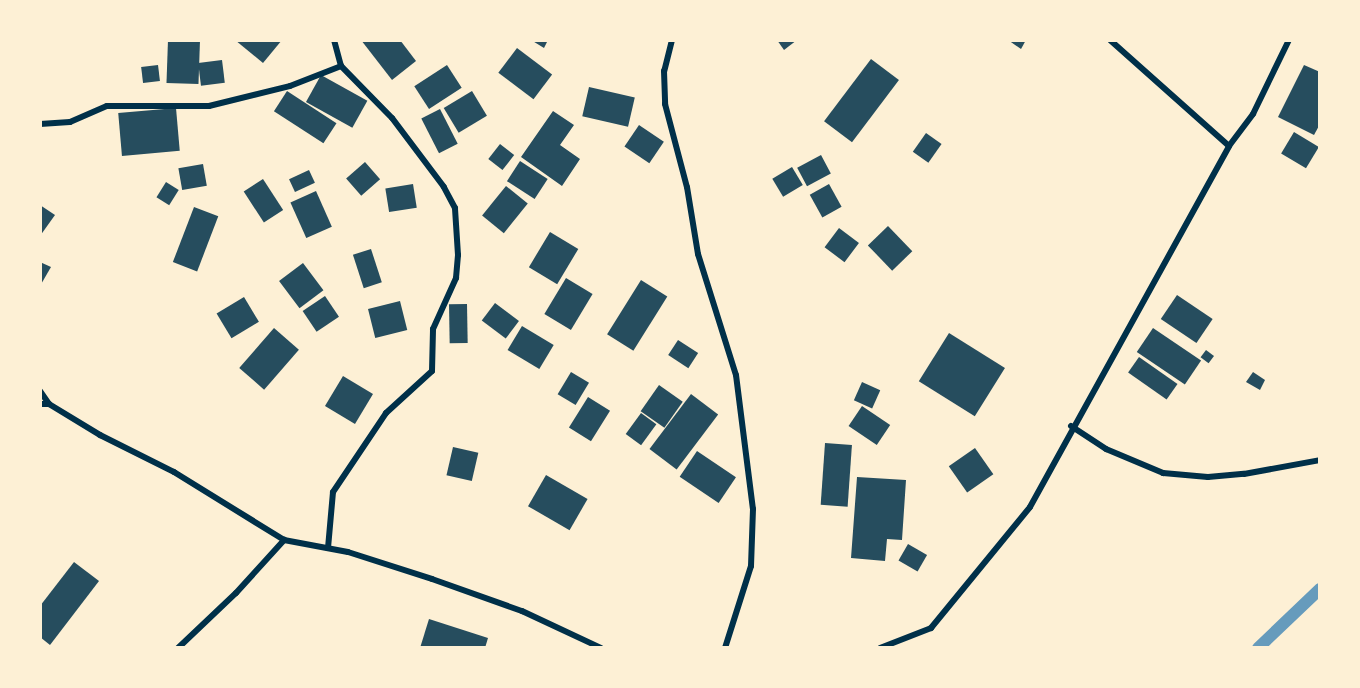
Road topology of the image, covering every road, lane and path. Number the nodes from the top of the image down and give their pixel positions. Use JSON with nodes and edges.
{"nodes":[{"id":1,"x":334,"y":40,"type":"edge"},
{"id":2,"x":672,"y":40,"type":"edge"},
{"id":3,"x":1110,"y":40,"type":"edge"},
{"id":4,"x":1289,"y":40,"type":"edge"},
{"id":5,"x":341,"y":66,"type":"junction"},
{"id":6,"x":40,"y":124,"type":"edge"},
{"id":7,"x":1229,"y":146,"type":"junction"},
{"id":8,"x":40,"y":391,"type":"edge"},
{"id":9,"x":40,"y":404,"type":"edge"},
{"id":10,"x":50,"y":404,"type":"junction"},
{"id":11,"x":1071,"y":426,"type":"junction"},
{"id":12,"x":1320,"y":460,"type":"edge"},
{"id":13,"x":284,"y":540,"type":"junction"},
{"id":14,"x":328,"y":548,"type":"junction"},
{"id":15,"x":178,"y":648,"type":"edge"},
{"id":16,"x":602,"y":648,"type":"edge"},
{"id":17,"x":725,"y":648,"type":"edge"},
{"id":18,"x":880,"y":648,"type":"edge"}],
"edges":[{"from":1,"to":5,"type":"street"},
{"from":2,"to":17,"type":"street"},
{"from":3,"to":7,"type":"street"},
{"from":4,"to":7,"type":"street"},
{"from":5,"to":6,"type":"street"},
{"from":5,"to":14,"type":"street"},
{"from":7,"to":11,"type":"street"},
{"from":8,"to":10,"type":"street"},
{"from":9,"to":10,"type":"street"},
{"from":10,"to":13,"type":"street"},
{"from":11,"to":12,"type":"street"},
{"from":11,"to":18,"type":"street"},
{"from":13,"to":14,"type":"street"},
{"from":13,"to":15,"type":"street"},
{"from":14,"to":16,"type":"street"}]}
